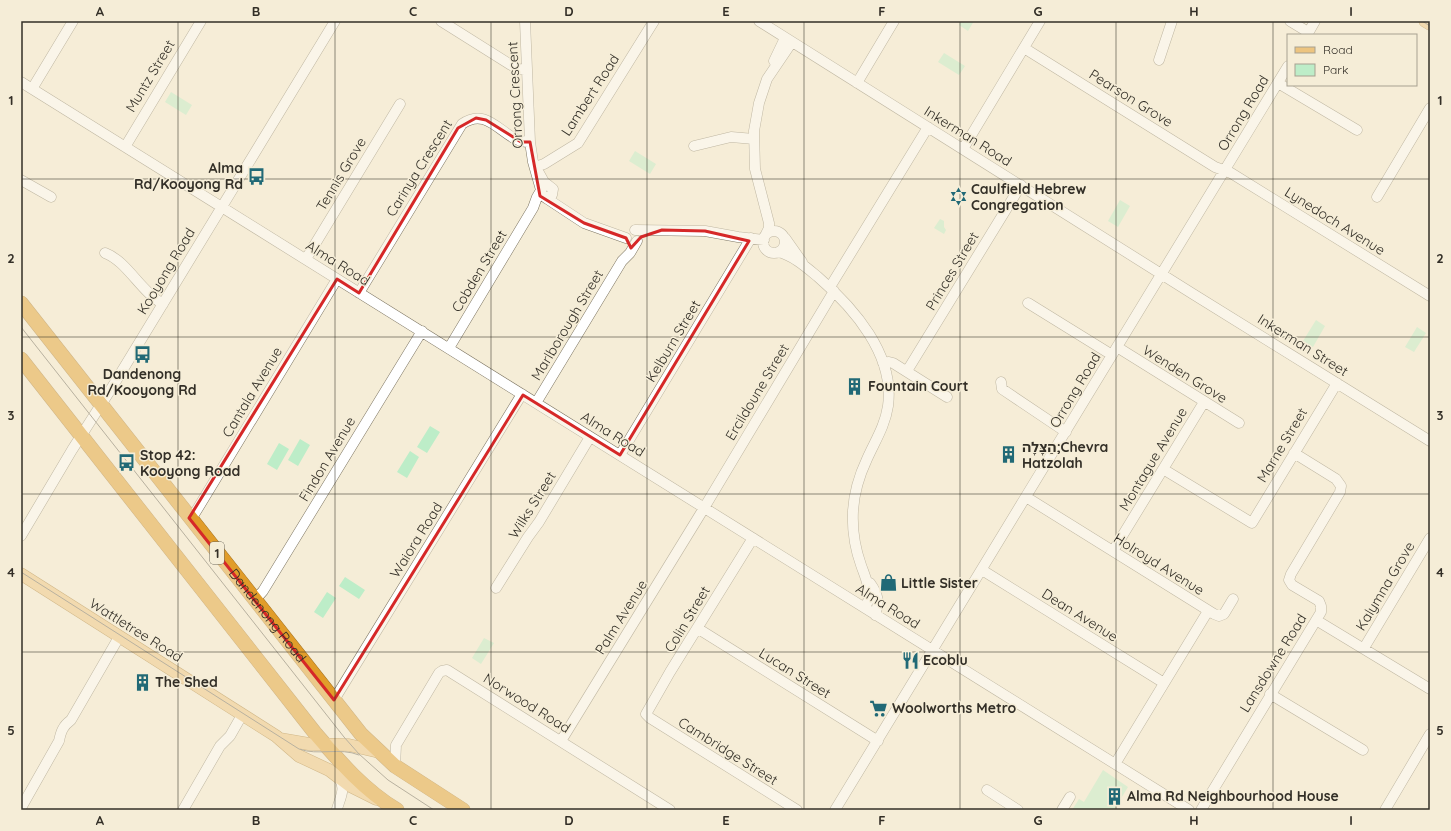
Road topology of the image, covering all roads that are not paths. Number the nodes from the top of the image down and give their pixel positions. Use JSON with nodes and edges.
{"nodes":[{"id":1,"x":73,"y":21,"type":"edge"},
{"id":2,"x":201,"y":21,"type":"edge"},
{"id":3,"x":335,"y":21,"type":"edge"},
{"id":4,"x":441,"y":21,"type":"edge"},
{"id":5,"x":525,"y":21,"type":"edge"},
{"id":6,"x":654,"y":21,"type":"edge"},
{"id":7,"x":894,"y":21,"type":"edge"},
{"id":8,"x":1040,"y":21,"type":"edge"},
{"id":9,"x":1172,"y":21,"type":"edge"},
{"id":10,"x":1290,"y":21,"type":"edge"},
{"id":11,"x":1315,"y":21,"type":"edge"},
{"id":12,"x":1425,"y":21,"type":"edge"},
{"id":13,"x":764,"y":22,"type":"edge"},
{"id":14,"x":1430,"y":24,"type":"edge"},
{"id":15,"x":1308,"y":34,"type":"edge"},
{"id":16,"x":789,"y":40,"type":"junction"},
{"id":17,"x":1024,"y":48,"type":"junction"},
{"id":18,"x":1159,"y":60,"type":"dead end"},
{"id":19,"x":1287,"y":68,"type":"edge"},
{"id":20,"x":527,"y":70,"type":"junction"},
{"id":21,"x":21,"y":82,"type":"edge"},
{"id":22,"x":857,"y":82,"type":"junction"},
{"id":23,"x":1278,"y":83,"type":"junction"},
{"id":24,"x":32,"y":89,"type":"junction"},
{"id":25,"x":400,"y":104,"type":"dead end"},
{"id":26,"x":1430,"y":108,"type":"edge"},
{"id":27,"x":928,"y":127,"type":"junction"},
{"id":28,"x":1357,"y":130,"type":"dead end"},
{"id":29,"x":754,"y":139,"type":"junction"},
{"id":30,"x":530,"y":142,"type":"junction"},
{"id":31,"x":694,"y":146,"type":"dead end"},
{"id":32,"x":125,"y":147,"type":"junction"},
{"id":33,"x":963,"y":149,"type":"junction"},
{"id":34,"x":535,"y":166,"type":"junction"},
{"id":35,"x":1224,"y":171,"type":"junction"},
{"id":36,"x":21,"y":180,"type":"edge"},
{"id":37,"x":1021,"y":185,"type":"junction"},
{"id":38,"x":545,"y":192,"type":"junction"},
{"id":39,"x":51,"y":197,"type":"dead end"},
{"id":40,"x":1377,"y":197,"type":"dead end"},
{"id":41,"x":222,"y":207,"type":"junction"},
{"id":42,"x":767,"y":214,"type":"junction"},
{"id":43,"x":782,"y":235,"type":"junction"},
{"id":44,"x":632,"y":236,"type":"junction"},
{"id":45,"x":765,"y":237,"type":"junction"},
{"id":46,"x":750,"y":240,"type":"junction"},
{"id":47,"x":767,"y":250,"type":"junction"},
{"id":48,"x":778,"y":252,"type":"junction"},
{"id":49,"x":106,"y":253,"type":"dead end"},
{"id":50,"x":306,"y":259,"type":"junction"},
{"id":51,"x":806,"y":267,"type":"junction"},
{"id":52,"x":1162,"y":274,"type":"junction"},
{"id":53,"x":337,"y":279,"type":"junction"},
{"id":54,"x":832,"y":289,"type":"junction"},
{"id":55,"x":359,"y":293,"type":"junction"},
{"id":56,"x":1430,"y":296,"type":"edge"},
{"id":57,"x":21,"y":303,"type":"edge"},
{"id":58,"x":1028,"y":303,"type":"dead end"},
{"id":59,"x":163,"y":304,"type":"junction"},
{"id":60,"x":422,"y":331,"type":"junction"},
{"id":61,"x":449,"y":348,"type":"junction"},
{"id":62,"x":1115,"y":351,"type":"junction"},
{"id":63,"x":21,"y":359,"type":"edge"},
{"id":64,"x":883,"y":363,"type":"junction"},
{"id":65,"x":907,"y":372,"type":"junction"},
{"id":66,"x":1001,"y":382,"type":"dead end"},
{"id":67,"x":1337,"y":383,"type":"junction"},
{"id":68,"x":522,"y":394,"type":"junction"},
{"id":69,"x":947,"y":397,"type":"dead end"},
{"id":70,"x":1204,"y":402,"type":"junction"},
{"id":71,"x":536,"y":403,"type":"junction"},
{"id":72,"x":101,"y":405,"type":"junction"},
{"id":73,"x":1239,"y":423,"type":"dead end"},
{"id":74,"x":1066,"y":432,"type":"junction"},
{"id":75,"x":81,"y":436,"type":"junction"},
{"id":76,"x":590,"y":437,"type":"junction"},
{"id":77,"x":1430,"y":441,"type":"edge"},
{"id":78,"x":1294,"y":453,"type":"junction"},
{"id":79,"x":620,"y":455,"type":"junction"},
{"id":80,"x":1163,"y":469,"type":"junction"},
{"id":81,"x":1026,"y":497,"type":"junction"},
{"id":82,"x":704,"y":508,"type":"junction"},
{"id":83,"x":189,"y":518,"type":"junction"},
{"id":84,"x":21,"y":536,"type":"edge"},
{"id":85,"x":753,"y":538,"type":"junction"},
{"id":86,"x":1430,"y":538,"type":"edge"},
{"id":87,"x":1113,"y":551,"type":"junction"},
{"id":88,"x":982,"y":570,"type":"junction"},
{"id":89,"x":863,"y":573,"type":"junction"},
{"id":90,"x":21,"y":574,"type":"edge"},
{"id":91,"x":496,"y":588,"type":"dead end"},
{"id":92,"x":255,"y":600,"type":"junction"},
{"id":93,"x":1233,"y":600,"type":"dead end"},
{"id":94,"x":865,"y":608,"type":"junction"},
{"id":95,"x":1208,"y":611,"type":"junction"},
{"id":96,"x":875,"y":614,"type":"junction"},
{"id":97,"x":1316,"y":620,"type":"junction"},
{"id":98,"x":698,"y":628,"type":"junction"},
{"id":99,"x":119,"y":637,"type":"junction"},
{"id":100,"x":1364,"y":648,"type":"junction"},
{"id":101,"x":932,"y":650,"type":"junction"},
{"id":102,"x":1164,"y":683,"type":"junction"},
{"id":103,"x":1430,"y":690,"type":"edge"},
{"id":104,"x":1270,"y":694,"type":"junction"},
{"id":105,"x":334,"y":700,"type":"junction"},
{"id":106,"x":646,"y":714,"type":"joint"},
{"id":107,"x":242,"y":715,"type":"junction"},
{"id":108,"x":1430,"y":734,"type":"edge"},
{"id":109,"x":230,"y":736,"type":"junction"},
{"id":110,"x":276,"y":736,"type":"junction"},
{"id":111,"x":561,"y":741,"type":"junction"},
{"id":112,"x":878,"y":741,"type":"junction"},
{"id":113,"x":325,"y":744,"type":"junction"},
{"id":114,"x":396,"y":745,"type":"junction"},
{"id":115,"x":1363,"y":750,"type":"dead end"},
{"id":116,"x":380,"y":753,"type":"junction"},
{"id":117,"x":1115,"y":764,"type":"junction"},
{"id":118,"x":395,"y":766,"type":"junction"},
{"id":119,"x":336,"y":775,"type":"junction"},
{"id":120,"x":358,"y":790,"type":"junction"},
{"id":121,"x":987,"y":790,"type":"dead end"},
{"id":122,"x":1070,"y":797,"type":"dead end"},
{"id":123,"x":21,"y":809,"type":"edge"},
{"id":124,"x":336,"y":809,"type":"edge"},
{"id":125,"x":395,"y":809,"type":"edge"},
{"id":126,"x":837,"y":809,"type":"edge"},
{"id":127,"x":183,"y":810,"type":"edge"},
{"id":128,"x":191,"y":810,"type":"edge"},
{"id":129,"x":464,"y":810,"type":"edge"},
{"id":130,"x":670,"y":810,"type":"edge"},
{"id":131,"x":797,"y":810,"type":"edge"},
{"id":132,"x":1018,"y":810,"type":"edge"},
{"id":133,"x":1062,"y":810,"type":"edge"},
{"id":134,"x":1189,"y":810,"type":"edge"},
{"id":135,"x":1200,"y":810,"type":"edge"},
{"id":136,"x":1385,"y":810,"type":"edge"}],
"edges":[{"from":1,"to":24,"type":"street"},
{"from":2,"to":32,"type":"street","name":"Muntz Street"},
{"from":3,"to":41,"type":"street","name":"Kooyong Road"},
{"from":4,"to":20,"type":"street"},
{"from":5,"to":20,"type":"street","name":"Orrong Crescent"},
{"from":6,"to":34,"type":"street","name":"Lambert Road"},
{"from":7,"to":22,"type":"street"},
{"from":8,"to":17,"type":"street"},
{"from":9,"to":18,"type":"street"},
{"from":10,"to":15,"type":"street"},
{"from":11,"to":15,"type":"street"},
{"from":12,"to":14,"type":"main road"},
{"from":13,"to":16,"type":"street","name":"Inkerman Road"},
{"from":16,"to":22,"type":"street","name":"Inkerman Road"},
{"from":16,"to":29,"type":"street"},
{"from":17,"to":33,"type":"street"},
{"from":17,"to":35,"type":"street","name":"Pearson Grove"},
{"from":19,"to":23,"type":"street","name":"Orrong Road"},
{"from":20,"to":30,"type":"street","name":"Orrong Crescent"},
{"from":21,"to":24,"type":"street","name":"Alma Road"},
{"from":22,"to":27,"type":"street","name":"Inkerman Road"},
{"from":23,"to":28,"type":"street"},
{"from":23,"to":35,"type":"street","name":"Orrong Road"},
{"from":24,"to":32,"type":"street","name":"Alma Road"},
{"from":25,"to":50,"type":"street","name":"Tennis Grove"},
{"from":26,"to":40,"type":"street"},
{"from":27,"to":33,"type":"street","name":"Inkerman Road"},
{"from":27,"to":54,"type":"street","name":"Ercildoune Street"},
{"from":29,"to":31,"type":"street"},
{"from":29,"to":42,"type":"street"},
{"from":30,"to":34,"type":"street","name":"Orrong Crescent"},
{"from":30,"to":55,"type":"street","name":"Carinya Crescent"},
{"from":32,"to":41,"type":"street","name":"Alma Road"},
{"from":33,"to":37,"type":"street","name":"Inkerman Road"},
{"from":34,"to":38,"type":"street","name":"Orrong Crescent"},
{"from":35,"to":52,"type":"street","name":"Orrong Road"},
{"from":35,"to":56,"type":"street","name":"Lynedoch Avenue"},
{"from":36,"to":39,"type":"street"},
{"from":37,"to":52,"type":"street","name":"Inkerman Road"},
{"from":37,"to":65,"type":"street","name":"Princes Street"},
{"from":38,"to":44,"type":"street","name":"Orrong Crescent"},
{"from":38,"to":61,"type":"street","name":"Cobden Street"},
{"from":41,"to":50,"type":"street","name":"Alma Road"},
{"from":41,"to":59,"type":"street","name":"Kooyong Road"},
{"from":42,"to":43,"type":"street"},
{"from":42,"to":45,"type":"street"},
{"from":43,"to":45,"type":"street"},
{"from":43,"to":48,"type":"street"},
{"from":43,"to":51,"type":"street"},
{"from":44,"to":46,"type":"street","name":"Orrong Crescent"},
{"from":44,"to":71,"type":"street","name":"Marlborough Street"},
{"from":45,"to":46,"type":"street","name":"Orrong Crescent"},
{"from":45,"to":47,"type":"street"},
{"from":46,"to":47,"type":"street","name":"Orrong Crescent"},
{"from":46,"to":79,"type":"street","name":"Kelburn Street"},
{"from":47,"to":48,"type":"street"},
{"from":48,"to":51,"type":"street"},
{"from":49,"to":59,"type":"street"},
{"from":50,"to":53,"type":"street","name":"Alma Road"},
{"from":51,"to":54,"type":"street"},
{"from":52,"to":62,"type":"street","name":"Orrong Road"},
{"from":52,"to":67,"type":"street","name":"Inkerman Street"},
{"from":53,"to":55,"type":"street","name":"Alma Road"},
{"from":53,"to":83,"type":"street","name":"Cantala Avenue"},
{"from":54,"to":64,"type":"street"},
{"from":54,"to":82,"type":"street","name":"Ercildoune Street"},
{"from":55,"to":60,"type":"street","name":"Alma Road"},
{"from":57,"to":72,"type":"highway","name":"Dandenong Road","number":"1"},
{"from":58,"to":62,"type":"street","name":"Wenden Grove"},
{"from":59,"to":72,"type":"street","name":"Kooyong Road"},
{"from":60,"to":61,"type":"street","name":"Alma Road"},
{"from":60,"to":92,"type":"street","name":"Findon Avenue"},
{"from":61,"to":68,"type":"street","name":"Alma Road"},
{"from":62,"to":70,"type":"street","name":"Wenden Grove"},
{"from":62,"to":74,"type":"street","name":"Orrong Road"},
{"from":63,"to":75,"type":"highway"},
{"from":64,"to":65,"type":"street"},
{"from":64,"to":89,"type":"street"},
{"from":65,"to":69,"type":"street"},
{"from":66,"to":74,"type":"street"},
{"from":67,"to":77,"type":"street","name":"Inkerman Street"},
{"from":67,"to":78,"type":"street","name":"Marne Street"},
{"from":68,"to":71,"type":"street","name":"Alma Road"},
{"from":68,"to":105,"type":"street","name":"Waiora Road"},
{"from":70,"to":73,"type":"street","name":"Wenden Grove"},
{"from":70,"to":80,"type":"street","name":"Montague Avenue"},
{"from":71,"to":76,"type":"street","name":"Alma Road"},
{"from":72,"to":75,"type":"street","name":"Kooyong Road"},
{"from":72,"to":83,"type":"highway","name":"Dandenong Road","number":"1"},
{"from":74,"to":81,"type":"street","name":"Orrong Road"},
{"from":75,"to":84,"type":"street","name":"Kooyong Road"},
{"from":75,"to":113,"type":"highway"},
{"from":76,"to":79,"type":"street","name":"Alma Road"},
{"from":76,"to":91,"type":"street","name":"Wilks Street"},
{"from":78,"to":80,"type":"street","name":"Marne Street"},
{"from":78,"to":97,"type":"street","name":"Lansdowne Road"},
{"from":79,"to":82,"type":"street","name":"Alma Road"},
{"from":80,"to":87,"type":"street","name":"Montague Avenue"},
{"from":81,"to":87,"type":"street","name":"Holroyd Avenue"},
{"from":81,"to":88,"type":"street","name":"Orrong Road"},
{"from":82,"to":85,"type":"street","name":"Alma Road"},
{"from":82,"to":111,"type":"street","name":"Palm Avenue"},
{"from":83,"to":92,"type":"highway","name":"Dandenong Road","number":"1"},
{"from":85,"to":94,"type":"street","name":"Alma Road"},
{"from":85,"to":98,"type":"street","name":"Colin Street"},
{"from":86,"to":100,"type":"street","name":"Kalymna Grove"},
{"from":87,"to":95,"type":"street","name":"Holroyd Avenue"},
{"from":88,"to":101,"type":"street","name":"Orrong Road"},
{"from":88,"to":102,"type":"street","name":"Dean Avenue"},
{"from":89,"to":94,"type":"street"},
{"from":89,"to":96,"type":"street"},
{"from":90,"to":99,"type":"main road","name":"Wattletree Road"},
{"from":92,"to":105,"type":"highway","name":"Dandenong Road","number":"1"},
{"from":93,"to":95,"type":"street"},
{"from":94,"to":96,"type":"street","name":"Alma Road"},
{"from":95,"to":102,"type":"street","name":"Holroyd Avenue"},
{"from":96,"to":101,"type":"street","name":"Alma Road"},
{"from":97,"to":100,"type":"street"},
{"from":97,"to":104,"type":"street","name":"Lansdowne Road"},
{"from":98,"to":106,"type":"street","name":"Colin Street"},
{"from":98,"to":112,"type":"street","name":"Lucan Street"},
{"from":99,"to":107,"type":"main road","name":"Wattletree Road"},
{"from":99,"to":123,"type":"street"},
{"from":100,"to":103,"type":"street"},
{"from":101,"to":112,"type":"street","name":"Orrong Road"},
{"from":101,"to":117,"type":"street","name":"Alma Road"},
{"from":102,"to":117,"type":"street","name":"Holroyd Avenue"},
{"from":104,"to":115,"type":"street"},
{"from":104,"to":135,"type":"street","name":"Lansdowne Road"},
{"from":105,"to":116,"type":"highway","name":"Dandenong Road","number":"1"},
{"from":106,"to":131,"type":"street","name":"Cambridge Street"},
{"from":107,"to":109,"type":"street"},
{"from":107,"to":110,"type":"main road","name":"Wattletree Road"},
{"from":108,"to":136,"type":"street"},
{"from":109,"to":127,"type":"street"},
{"from":109,"to":128,"type":"street"},
{"from":110,"to":113,"type":"main road","name":"Wattletree Road"},
{"from":110,"to":119,"type":"main road","name":"Wattletree Road"},
{"from":111,"to":114,"type":"street","name":"Norwood Road"},
{"from":111,"to":130,"type":"street","name":"Norwood Road"},
{"from":112,"to":126,"type":"street","name":"Orrong Road"},
{"from":113,"to":116,"type":"main road","name":"Wattletree Road"},
{"from":113,"to":125,"type":"highway"},
{"from":114,"to":116,"type":"street"},
{"from":114,"to":118,"type":"street","name":"Norwood Road"},
{"from":116,"to":118,"type":"highway","name":"Dandenong Road","number":"1"},
{"from":117,"to":134,"type":"street","name":"Alma Road"},
{"from":118,"to":129,"type":"highway","name":"Dandenong Road","number":"1"},
{"from":119,"to":120,"type":"main road","name":"Wattletree Road"},
{"from":119,"to":124,"type":"street"},
{"from":120,"to":124,"type":"street"},
{"from":120,"to":125,"type":"main road","name":"Wattletree Road"},
{"from":121,"to":132,"type":"street"},
{"from":122,"to":133,"type":"street"}]}
